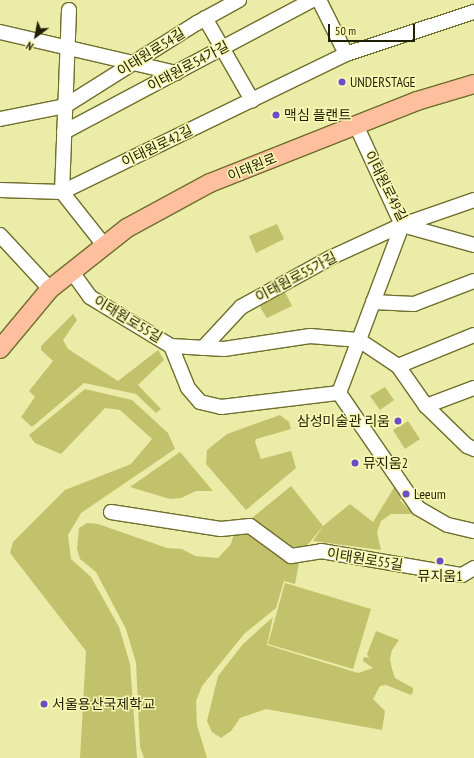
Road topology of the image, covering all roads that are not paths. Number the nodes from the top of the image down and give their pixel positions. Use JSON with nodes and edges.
{"nodes":[{"id":1,"x":239,"y":0,"type":"edge"},
{"id":2,"x":312,"y":0,"type":"edge"},
{"id":3,"x":319,"y":0,"type":"edge"},
{"id":4,"x":69,"y":10,"type":"dead end"},
{"id":5,"x":474,"y":12,"type":"edge"},
{"id":6,"x":206,"y":18,"type":"junction"},
{"id":7,"x":0,"y":32,"type":"edge"},
{"id":8,"x":68,"y":48,"type":"junction"},
{"id":9,"x":222,"y":48,"type":"junction"},
{"id":10,"x":346,"y":54,"type":"junction"},
{"id":11,"x":134,"y":63,"type":"junction"},
{"id":12,"x":176,"y":73,"type":"junction"},
{"id":13,"x":474,"y":84,"type":"edge"},
{"id":14,"x":252,"y":100,"type":"junction"},
{"id":15,"x":65,"y":106,"type":"junction"},
{"id":16,"x":0,"y":119,"type":"edge"},
{"id":17,"x":356,"y":125,"type":"junction"},
{"id":18,"x":64,"y":132,"type":"junction"},
{"id":19,"x":0,"y":190,"type":"edge"},
{"id":20,"x":62,"y":192,"type":"junction"},
{"id":21,"x":474,"y":200,"type":"edge"},
{"id":22,"x":402,"y":225,"type":"junction"},
{"id":23,"x":0,"y":235,"type":"edge"},
{"id":24,"x":104,"y":245,"type":"junction"},
{"id":25,"x":474,"y":245,"type":"edge"},
{"id":26,"x":72,"y":272,"type":"junction"},
{"id":27,"x":474,"y":281,"type":"edge"},
{"id":28,"x":50,"y":289,"type":"junction"},
{"id":29,"x":373,"y":302,"type":"junction"},
{"id":30,"x":474,"y":335,"type":"edge"},
{"id":31,"x":359,"y":340,"type":"junction"},
{"id":32,"x":171,"y":346,"type":"junction"},
{"id":33,"x":203,"y":348,"type":"junction"},
{"id":34,"x":0,"y":349,"type":"edge"},
{"id":35,"x":398,"y":366,"type":"junction"},
{"id":36,"x":474,"y":388,"type":"edge"},
{"id":37,"x":339,"y":393,"type":"junction"},
{"id":38,"x":426,"y":406,"type":"junction"},
{"id":39,"x":472,"y":446,"type":"edge"},
{"id":40,"x":111,"y":512,"type":"dead end"},
{"id":41,"x":474,"y":531,"type":"edge"},
{"id":42,"x":474,"y":568,"type":"edge"},
{"id":43,"x":468,"y":577,"type":"edge"}],
"edges":[{"from":1,"to":6,"type":"street","name":"이태원로54길"},
{"from":2,"to":9,"type":"street","name":"이태원로54가길"},
{"from":3,"to":10,"type":"street"},
{"from":4,"to":8,"type":"street"},
{"from":5,"to":10,"type":"street","name":"이태원로42길"},
{"from":6,"to":9,"type":"street"},
{"from":6,"to":11,"type":"street","name":"이태원로54길"},
{"from":7,"to":8,"type":"street"},
{"from":8,"to":11,"type":"street"},
{"from":8,"to":15,"type":"street"},
{"from":9,"to":12,"type":"street","name":"이태원로54가길"},
{"from":9,"to":14,"type":"street"},
{"from":10,"to":14,"type":"street","name":"이태원로42길"},
{"from":11,"to":12,"type":"street"},
{"from":11,"to":15,"type":"street","name":"이태원로54길"},
{"from":12,"to":18,"type":"street","name":"이태원로54가길"},
{"from":13,"to":17,"type":"main road","name":"이태원로"},
{"from":14,"to":20,"type":"street","name":"이태원로42길"},
{"from":15,"to":16,"type":"street"},
{"from":15,"to":18,"type":"street"},
{"from":17,"to":22,"type":"street","name":"이태원로49길"},
{"from":17,"to":24,"type":"main road","name":"이태원로"},
{"from":18,"to":20,"type":"street"},
{"from":19,"to":20,"type":"street"},
{"from":20,"to":24,"type":"street"},
{"from":21,"to":22,"type":"street","name":"이태원로55가길"},
{"from":22,"to":25,"type":"street","name":"이태원로49길"},
{"from":22,"to":29,"type":"street"},
{"from":22,"to":33,"type":"street","name":"이태원로55가길"},
{"from":23,"to":28,"type":"street"},
{"from":24,"to":26,"type":"main road","name":"이태원로"},
{"from":26,"to":28,"type":"main road","name":"이태원로"},
{"from":26,"to":32,"type":"street","name":"이태원로55길"},
{"from":27,"to":29,"type":"street"},
{"from":28,"to":34,"type":"main road","name":"이태원로"},
{"from":29,"to":31,"type":"street"},
{"from":30,"to":35,"type":"street"},
{"from":31,"to":33,"type":"street","name":"이태원로55길"},
{"from":31,"to":35,"type":"street","name":"이태원로55길"},
{"from":31,"to":37,"type":"street"},
{"from":32,"to":33,"type":"street","name":"이태원로55길"},
{"from":32,"to":37,"type":"street","name":"이태원로55길"},
{"from":35,"to":38,"type":"street","name":"이태원로55길"},
{"from":36,"to":38,"type":"street"},
{"from":37,"to":41,"type":"street"},
{"from":38,"to":39,"type":"street","name":"이태원로55길"},
{"from":40,"to":43,"type":"street","name":"이태원로55길"},
{"from":42,"to":43,"type":"street","name":"이태원로55길"}]}
